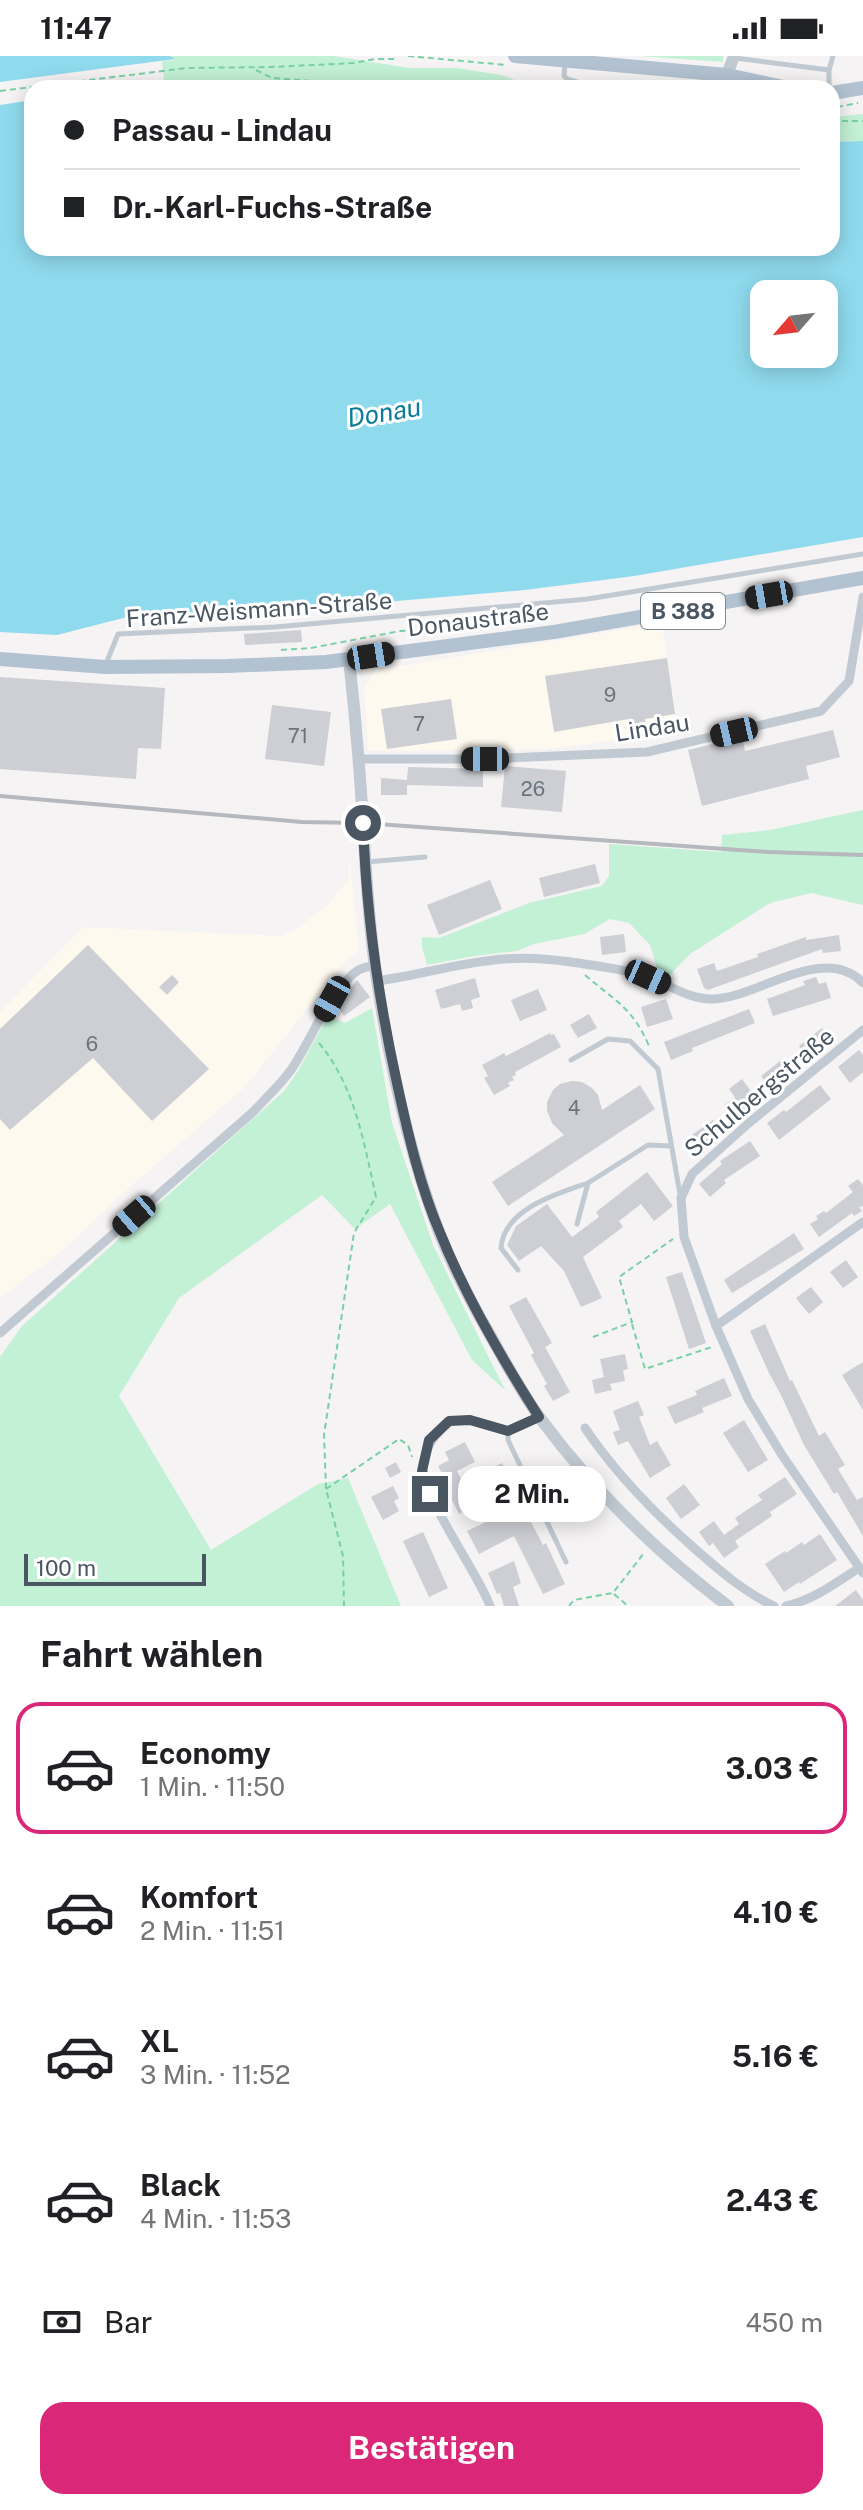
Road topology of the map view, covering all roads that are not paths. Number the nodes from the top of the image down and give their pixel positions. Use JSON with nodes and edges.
{"nodes":[{"id":1,"x":515,"y":56,"type":"edge"},
{"id":2,"x":833,"y":56,"type":"edge"},
{"id":3,"x":734,"y":57,"type":"edge"},
{"id":4,"x":565,"y":61,"type":"junction"},
{"id":5,"x":829,"y":70,"type":"junction"},
{"id":6,"x":727,"y":75,"type":"junction"},
{"id":7,"x":570,"y":80,"type":"edge"},
{"id":8,"x":750,"y":80,"type":"edge"},
{"id":9,"x":830,"y":80,"type":"edge"},
{"id":10,"x":863,"y":88,"type":"edge"},
{"id":11,"x":840,"y":89,"type":"edge"},
{"id":12,"x":863,"y":554,"type":"edge"},
{"id":13,"x":863,"y":578,"type":"edge"},
{"id":14,"x":863,"y":597,"type":"edge"},
{"id":15,"x":0,"y":659,"type":"edge"},
{"id":16,"x":349,"y":659,"type":"junction"},
{"id":17,"x":105,"y":667,"type":"junction"},
{"id":18,"x":359,"y":759,"type":"junction"},
{"id":19,"x":425,"y":857,"type":"dead end"},
{"id":20,"x":364,"y":862,"type":"junction"},
{"id":21,"x":375,"y":965,"type":"junction"},
{"id":22,"x":377,"y":981,"type":"junction"},
{"id":23,"x":863,"y":983,"type":"edge"},
{"id":24,"x":863,"y":1030,"type":"edge"},
{"id":25,"x":571,"y":1060,"type":"dead end"},
{"id":26,"x":671,"y":1146,"type":"junction"},
{"id":27,"x":588,"y":1183,"type":"junction"},
{"id":28,"x":681,"y":1198,"type":"junction"},
{"id":29,"x":863,"y":1222,"type":"edge"},
{"id":30,"x":577,"y":1224,"type":"dead end"},
{"id":31,"x":518,"y":1270,"type":"dead end"},
{"id":32,"x":716,"y":1326,"type":"junction"},
{"id":33,"x":0,"y":1333,"type":"edge"},
{"id":34,"x":539,"y":1417,"type":"junction"},
{"id":35,"x":585,"y":1428,"type":"dead end"},
{"id":36,"x":508,"y":1431,"type":"junction"},
{"id":37,"x":566,"y":1562,"type":"dead end"},
{"id":38,"x":861,"y":1570,"type":"edge"},
{"id":39,"x":490,"y":1606,"type":"edge"},
{"id":40,"x":728,"y":1606,"type":"edge"},
{"id":41,"x":774,"y":1606,"type":"edge"},
{"id":42,"x":786,"y":1606,"type":"edge"}],
"edges":[{"from":1,"to":4,"type":"main road"},
{"from":2,"to":5,"type":"lane"},
{"from":3,"to":5,"type":"lane"},
{"from":3,"to":6,"type":"street"},
{"from":4,"to":6,"type":"main road"},
{"from":4,"to":7,"type":"lane"},
{"from":5,"to":9,"type":"lane"},
{"from":6,"to":8,"type":"main road"},
{"from":10,"to":11,"type":"main road"},
{"from":12,"to":17,"type":"lane","name":"Franz-Weismann-Straße"},
{"from":13,"to":16,"type":"main road","name":"Donaustraße","number":"B 388"},
{"from":14,"to":18,"type":"street","name":"Lindau"},
{"from":15,"to":17,"type":"main road","name":"Donaustraße","number":"B 388"},
{"from":16,"to":17,"type":"main road","name":"Donaustraße","number":"B 388"},
{"from":16,"to":18,"type":"street"},
{"from":18,"to":20,"type":"street"},
{"from":19,"to":20,"type":"lane"},
{"from":20,"to":21,"type":"street"},
{"from":21,"to":22,"type":"street"},
{"from":21,"to":33,"type":"street"},
{"from":22,"to":23,"type":"street"},
{"from":22,"to":34,"type":"street"},
{"from":24,"to":28,"type":"street","name":"Schulbergstraße"},
{"from":25,"to":26,"type":"lane"},
{"from":26,"to":27,"type":"lane"},
{"from":26,"to":28,"type":"lane"},
{"from":27,"to":30,"type":"lane"},
{"from":27,"to":31,"type":"lane"},
{"from":28,"to":32,"type":"street"},
{"from":29,"to":32,"type":"street"},
{"from":32,"to":38,"type":"street"},
{"from":34,"to":36,"type":"street"},
{"from":34,"to":40,"type":"street"},
{"from":35,"to":41,"type":"street"},
{"from":36,"to":37,"type":"lane"},
{"from":36,"to":39,"type":"street"},
{"from":38,"to":42,"type":"street"}]}
